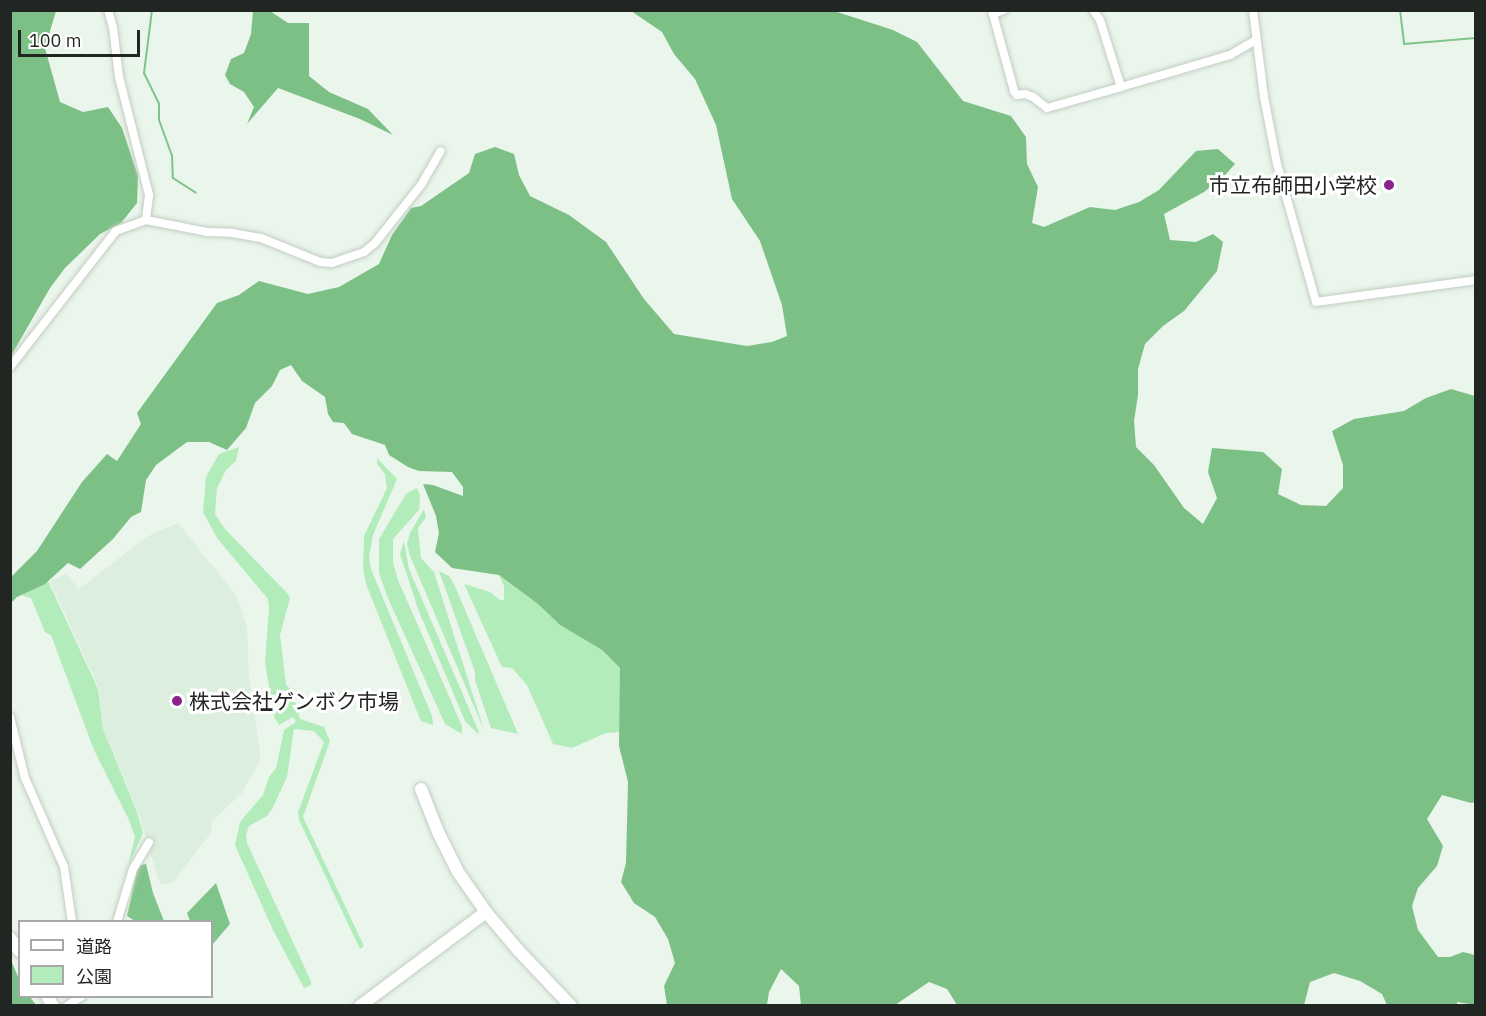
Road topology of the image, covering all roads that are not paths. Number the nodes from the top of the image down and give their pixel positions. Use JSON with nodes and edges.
{"nodes":[{"id":1,"x":108,"y":10,"type":"edge"},
{"id":2,"x":1004,"y":10,"type":"edge"},
{"id":3,"x":1093,"y":10,"type":"edge"},
{"id":4,"x":1253,"y":10,"type":"edge"},
{"id":5,"x":1257,"y":40,"type":"junction"},
{"id":6,"x":1121,"y":87,"type":"junction"},
{"id":7,"x":441,"y":151,"type":"dead end"},
{"id":8,"x":146,"y":220,"type":"junction"},
{"id":9,"x":1476,"y":280,"type":"edge"},
{"id":10,"x":10,"y":367,"type":"edge"},
{"id":11,"x":10,"y":717,"type":"edge"},
{"id":12,"x":421,"y":789,"type":"dead end"},
{"id":13,"x":149,"y":842,"type":"dead end"},
{"id":14,"x":486,"y":912,"type":"junction"},
{"id":15,"x":72,"y":920,"type":"edge"},
{"id":16,"x":117,"y":920,"type":"edge"},
{"id":17,"x":360,"y":1005,"type":"edge"},
{"id":18,"x":571,"y":1005,"type":"edge"}],
"edges":[{"from":1,"to":8,"type":"street"},
{"from":2,"to":6,"type":"street"},
{"from":3,"to":6,"type":"street"},
{"from":4,"to":5,"type":"street"},
{"from":5,"to":6,"type":"street"},
{"from":5,"to":9,"type":"street"},
{"from":7,"to":8,"type":"street"},
{"from":8,"to":10,"type":"street"},
{"from":11,"to":15,"type":"street"},
{"from":12,"to":14,"type":"street"},
{"from":13,"to":16,"type":"street"},
{"from":14,"to":17,"type":"street"},
{"from":14,"to":18,"type":"street"}]}
